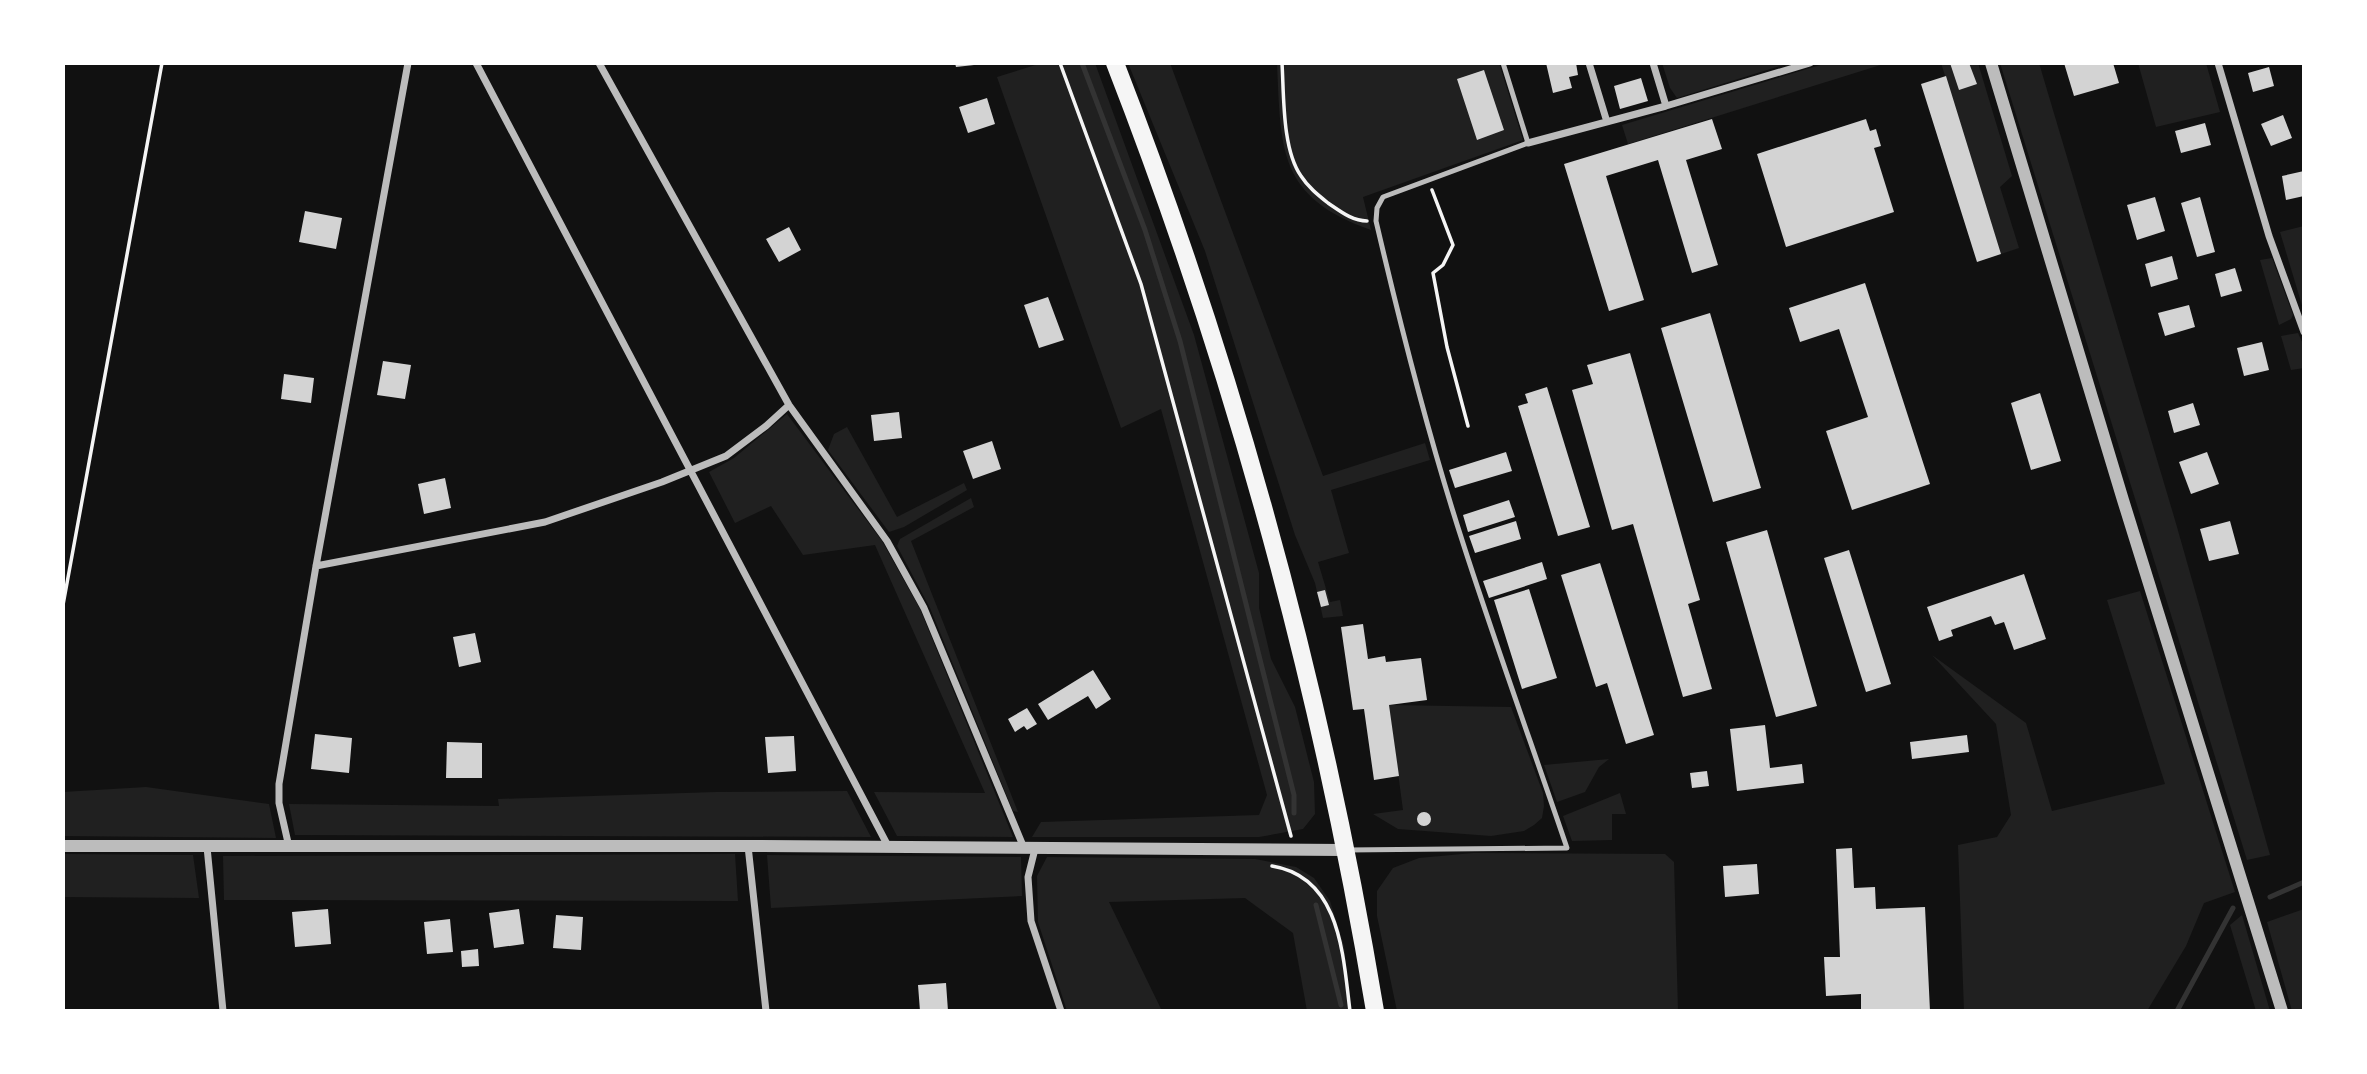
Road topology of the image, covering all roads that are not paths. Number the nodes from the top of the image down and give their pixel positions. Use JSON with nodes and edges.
{"nodes":[{"id":1,"x":408,"y":63,"type":"edge"},
{"id":2,"x":477,"y":63,"type":"edge"},
{"id":3,"x":599,"y":63,"type":"edge"},
{"id":4,"x":1115,"y":63,"type":"edge"},
{"id":5,"x":1503,"y":63,"type":"edge"},
{"id":6,"x":1589,"y":63,"type":"edge"},
{"id":7,"x":1653,"y":63,"type":"edge"},
{"id":8,"x":1810,"y":63,"type":"edge"},
{"id":9,"x":1990,"y":63,"type":"edge"},
{"id":10,"x":2218,"y":63,"type":"edge"},
{"id":11,"x":1666,"y":106,"type":"junction"},
{"id":12,"x":1607,"y":122,"type":"junction"},
{"id":13,"x":1528,"y":143,"type":"junction"},
{"id":14,"x":2304,"y":332,"type":"edge"},
{"id":15,"x":789,"y":405,"type":"junction"},
{"id":16,"x":693,"y":471,"type":"junction"},
{"id":17,"x":316,"y":566,"type":"junction"},
{"id":18,"x":63,"y":846,"type":"edge"},
{"id":19,"x":748,"y":846,"type":"junction"},
{"id":20,"x":207,"y":847,"type":"junction"},
{"id":21,"x":289,"y":847,"type":"junction"},
{"id":22,"x":888,"y":847,"type":"junction"},
{"id":23,"x":1030,"y":849,"type":"junction"},
{"id":24,"x":1344,"y":850,"type":"junction"},
{"id":25,"x":223,"y":1011,"type":"edge"},
{"id":26,"x":766,"y":1011,"type":"edge"},
{"id":27,"x":1061,"y":1011,"type":"edge"},
{"id":28,"x":1375,"y":1011,"type":"edge"},
{"id":29,"x":2282,"y":1011,"type":"edge"}],
"edges":[{"from":1,"to":17,"type":"street"},
{"from":2,"to":16,"type":"street"},
{"from":3,"to":15,"type":"street"},
{"from":4,"to":24,"type":"highway"},
{"from":5,"to":13,"type":"lane"},
{"from":6,"to":12,"type":"street"},
{"from":7,"to":11,"type":"street"},
{"from":8,"to":11,"type":"street"},
{"from":9,"to":29,"type":"street"},
{"from":10,"to":14,"type":"street"},
{"from":11,"to":12,"type":"street"},
{"from":12,"to":13,"type":"street"},
{"from":13,"to":24,"type":"lane"},
{"from":15,"to":16,"type":"street"},
{"from":15,"to":23,"type":"street"},
{"from":16,"to":17,"type":"street"},
{"from":16,"to":22,"type":"street"},
{"from":17,"to":21,"type":"street"},
{"from":18,"to":20,"type":"street"},
{"from":19,"to":21,"type":"street"},
{"from":19,"to":22,"type":"street"},
{"from":19,"to":26,"type":"street"},
{"from":20,"to":21,"type":"street"},
{"from":20,"to":25,"type":"street"},
{"from":22,"to":23,"type":"street"},
{"from":23,"to":24,"type":"street"},
{"from":23,"to":27,"type":"street"},
{"from":24,"to":28,"type":"highway"}]}
